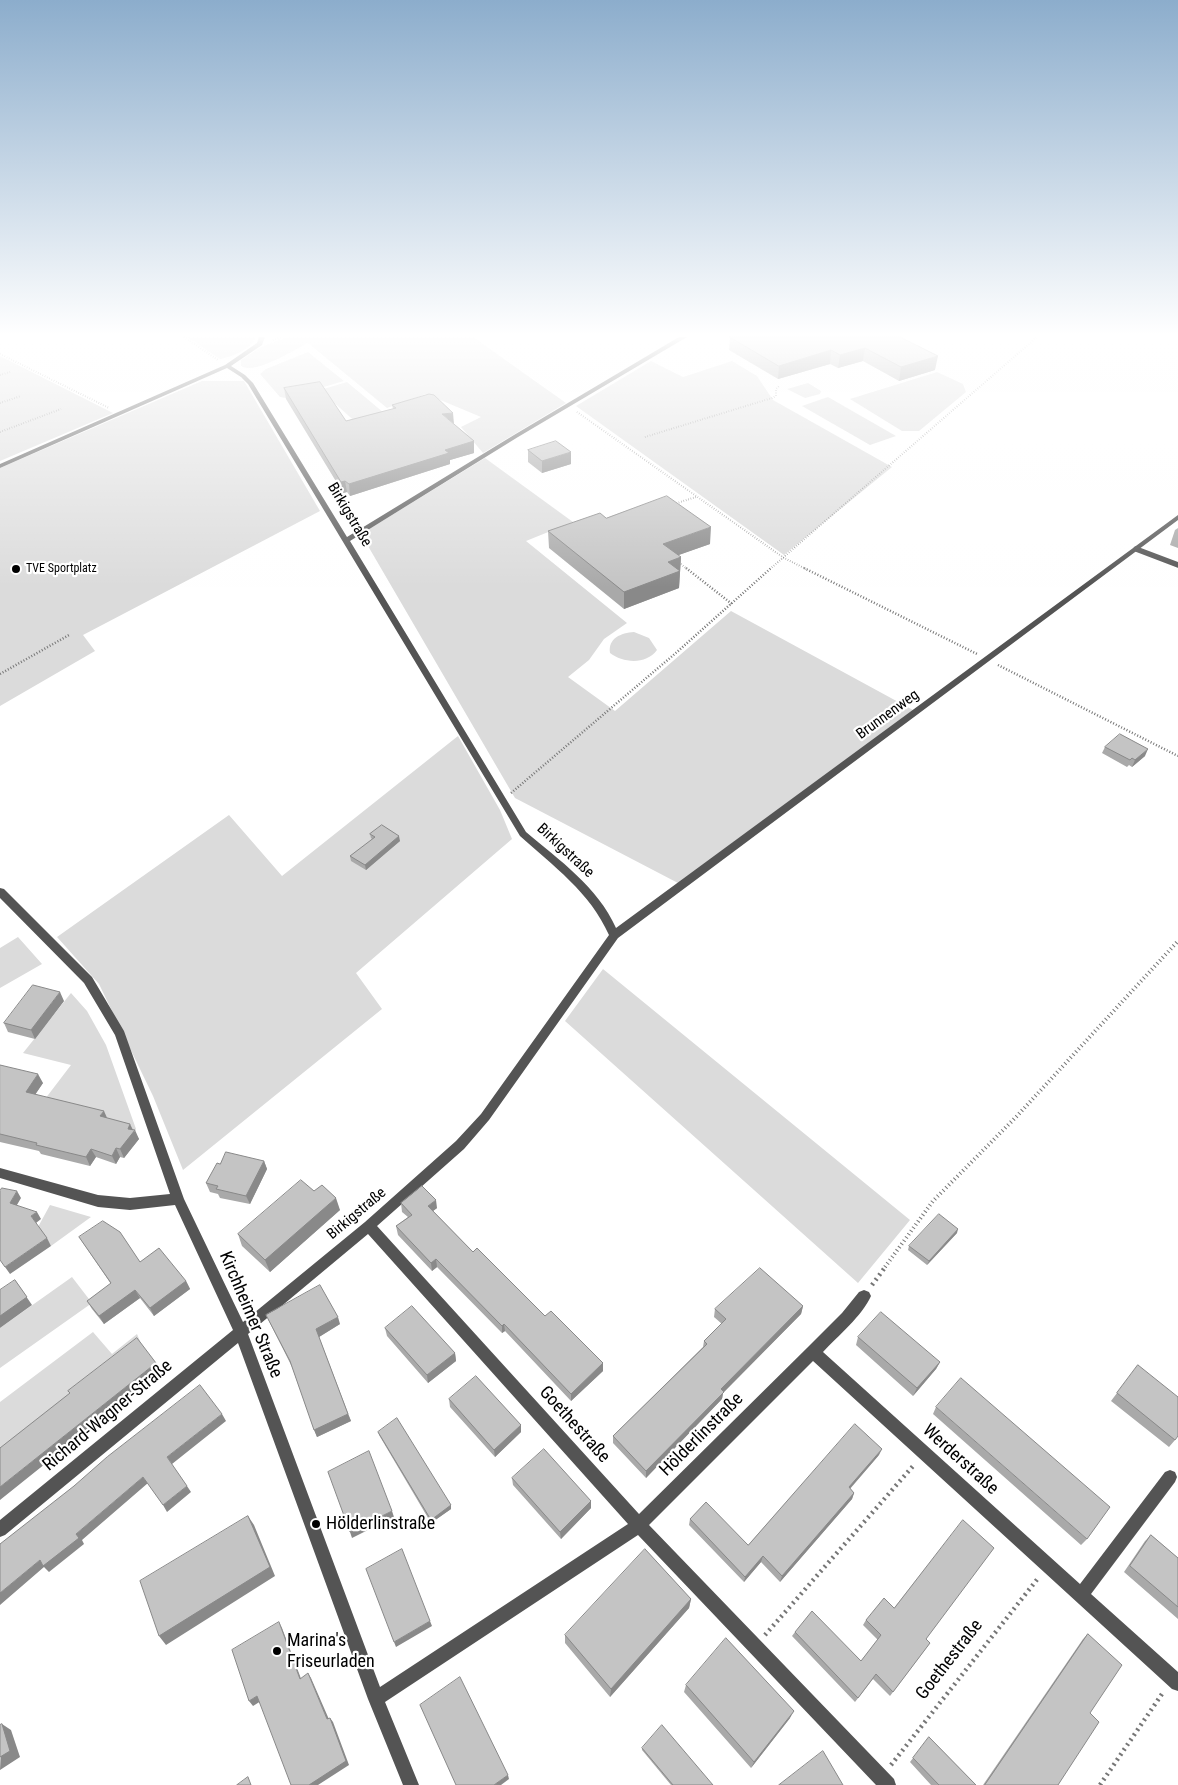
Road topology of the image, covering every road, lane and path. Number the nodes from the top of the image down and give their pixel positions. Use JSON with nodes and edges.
{"nodes":[{"id":1,"x":31,"y":420,"type":"edge"},
{"id":2,"x":102,"y":420,"type":"edge"},
{"id":3,"x":273,"y":420,"type":"edge"},
{"id":4,"x":544,"y":420,"type":"edge"},
{"id":5,"x":588,"y":420,"type":"edge"},
{"id":6,"x":699,"y":420,"type":"edge"},
{"id":7,"x":941,"y":420,"type":"edge"},
{"id":8,"x":0,"y":432,"type":"edge"},
{"id":9,"x":645,"y":437,"type":"dead end"},
{"id":10,"x":0,"y":466,"type":"edge"},
{"id":11,"x":697,"y":497,"type":"junction"},
{"id":12,"x":669,"y":506,"type":"edge"},
{"id":13,"x":1178,"y":517,"type":"edge"},
{"id":14,"x":345,"y":540,"type":"junction"},
{"id":15,"x":1136,"y":549,"type":"junction"},
{"id":16,"x":784,"y":558,"type":"junction"},
{"id":17,"x":674,"y":560,"type":"edge"},
{"id":18,"x":1178,"y":565,"type":"edge"},
{"id":19,"x":732,"y":604,"type":"junction"},
{"id":20,"x":69,"y":635,"type":"dead end"},
{"id":21,"x":987,"y":660,"type":"junction"},
{"id":22,"x":0,"y":674,"type":"edge"},
{"id":23,"x":1178,"y":756,"type":"edge"},
{"id":24,"x":502,"y":800,"type":"junction"},
{"id":25,"x":0,"y":892,"type":"edge"},
{"id":26,"x":614,"y":935,"type":"junction"},
{"id":27,"x":1178,"y":941,"type":"edge"},
{"id":28,"x":0,"y":1173,"type":"edge"},
{"id":29,"x":178,"y":1199,"type":"junction"},
{"id":30,"x":369,"y":1226,"type":"junction"},
{"id":31,"x":864,"y":1296,"type":"joint"},
{"id":32,"x":240,"y":1331,"type":"junction"},
{"id":33,"x":813,"y":1352,"type":"junction"},
{"id":34,"x":925,"y":1453,"type":"junction"},
{"id":35,"x":1170,"y":1478,"type":"dead end"},
{"id":36,"x":639,"y":1525,"type":"junction"},
{"id":37,"x":0,"y":1530,"type":"edge"},
{"id":38,"x":1048,"y":1565,"type":"junction"},
{"id":39,"x":1081,"y":1595,"type":"junction"},
{"id":40,"x":756,"y":1646,"type":"junction"},
{"id":41,"x":1175,"y":1680,"type":"edge"},
{"id":42,"x":376,"y":1699,"type":"junction"},
{"id":43,"x":884,"y":1782,"type":"edge"},
{"id":44,"x":411,"y":1785,"type":"edge"},
{"id":45,"x":1100,"y":1785,"type":"edge"}],
"edges":[{"from":1,"to":8,"type":"path"},
{"from":2,"to":10,"type":"street"},
{"from":3,"to":14,"type":"street","name":"Birkigstraße"},
{"from":4,"to":14,"type":"street"},
{"from":5,"to":11,"type":"path"},
{"from":6,"to":9,"type":"path"},
{"from":7,"to":16,"type":"path"},
{"from":11,"to":12,"type":"path"},
{"from":11,"to":16,"type":"path"},
{"from":13,"to":15,"type":"street","name":"Brunnenweg"},
{"from":14,"to":24,"type":"street","name":"Birkigstraße"},
{"from":15,"to":18,"type":"lane"},
{"from":15,"to":21,"type":"street","name":"Brunnenweg"},
{"from":16,"to":19,"type":"path"},
{"from":16,"to":21,"type":"path"},
{"from":17,"to":19,"type":"path"},
{"from":19,"to":24,"type":"path"},
{"from":20,"to":22,"type":"path"},
{"from":21,"to":23,"type":"path"},
{"from":21,"to":26,"type":"street","name":"Brunnenweg"},
{"from":24,"to":26,"type":"street","name":"Birkigstraße"},
{"from":25,"to":29,"type":"street","name":"Kirchheimer Straße"},
{"from":26,"to":30,"type":"street","name":"Birkigstraße"},
{"from":27,"to":31,"type":"path"},
{"from":28,"to":29,"type":"street"},
{"from":29,"to":32,"type":"street","name":"Kirchheimer Straße"},
{"from":30,"to":32,"type":"street","name":"Birkigstraße"},
{"from":30,"to":36,"type":"street","name":"Goethestraße"},
{"from":31,"to":33,"type":"street","name":"Hölderlinstraße"},
{"from":32,"to":37,"type":"street","name":"Richard-Wagner-Straße"},
{"from":32,"to":42,"type":"street","name":"Kirchheimer Straße"},
{"from":33,"to":34,"type":"street","name":"Werderstraße"},
{"from":33,"to":36,"type":"street","name":"Hölderlinstraße"},
{"from":34,"to":38,"type":"street","name":"Werderstraße"},
{"from":34,"to":40,"type":"path"},
{"from":35,"to":39,"type":"street"},
{"from":36,"to":40,"type":"street","name":"Goethestraße"},
{"from":36,"to":42,"type":"street","name":"Hölderlinstraße"},
{"from":38,"to":39,"type":"street","name":"Werderstraße"},
{"from":38,"to":43,"type":"path","name":"Goethestraße"},
{"from":39,"to":41,"type":"street","name":"Werderstraße"},
{"from":40,"to":43,"type":"street","name":"Goethestraße"},
{"from":41,"to":45,"type":"path"},
{"from":42,"to":44,"type":"street","name":"Kirchheimer Straße"}]}
